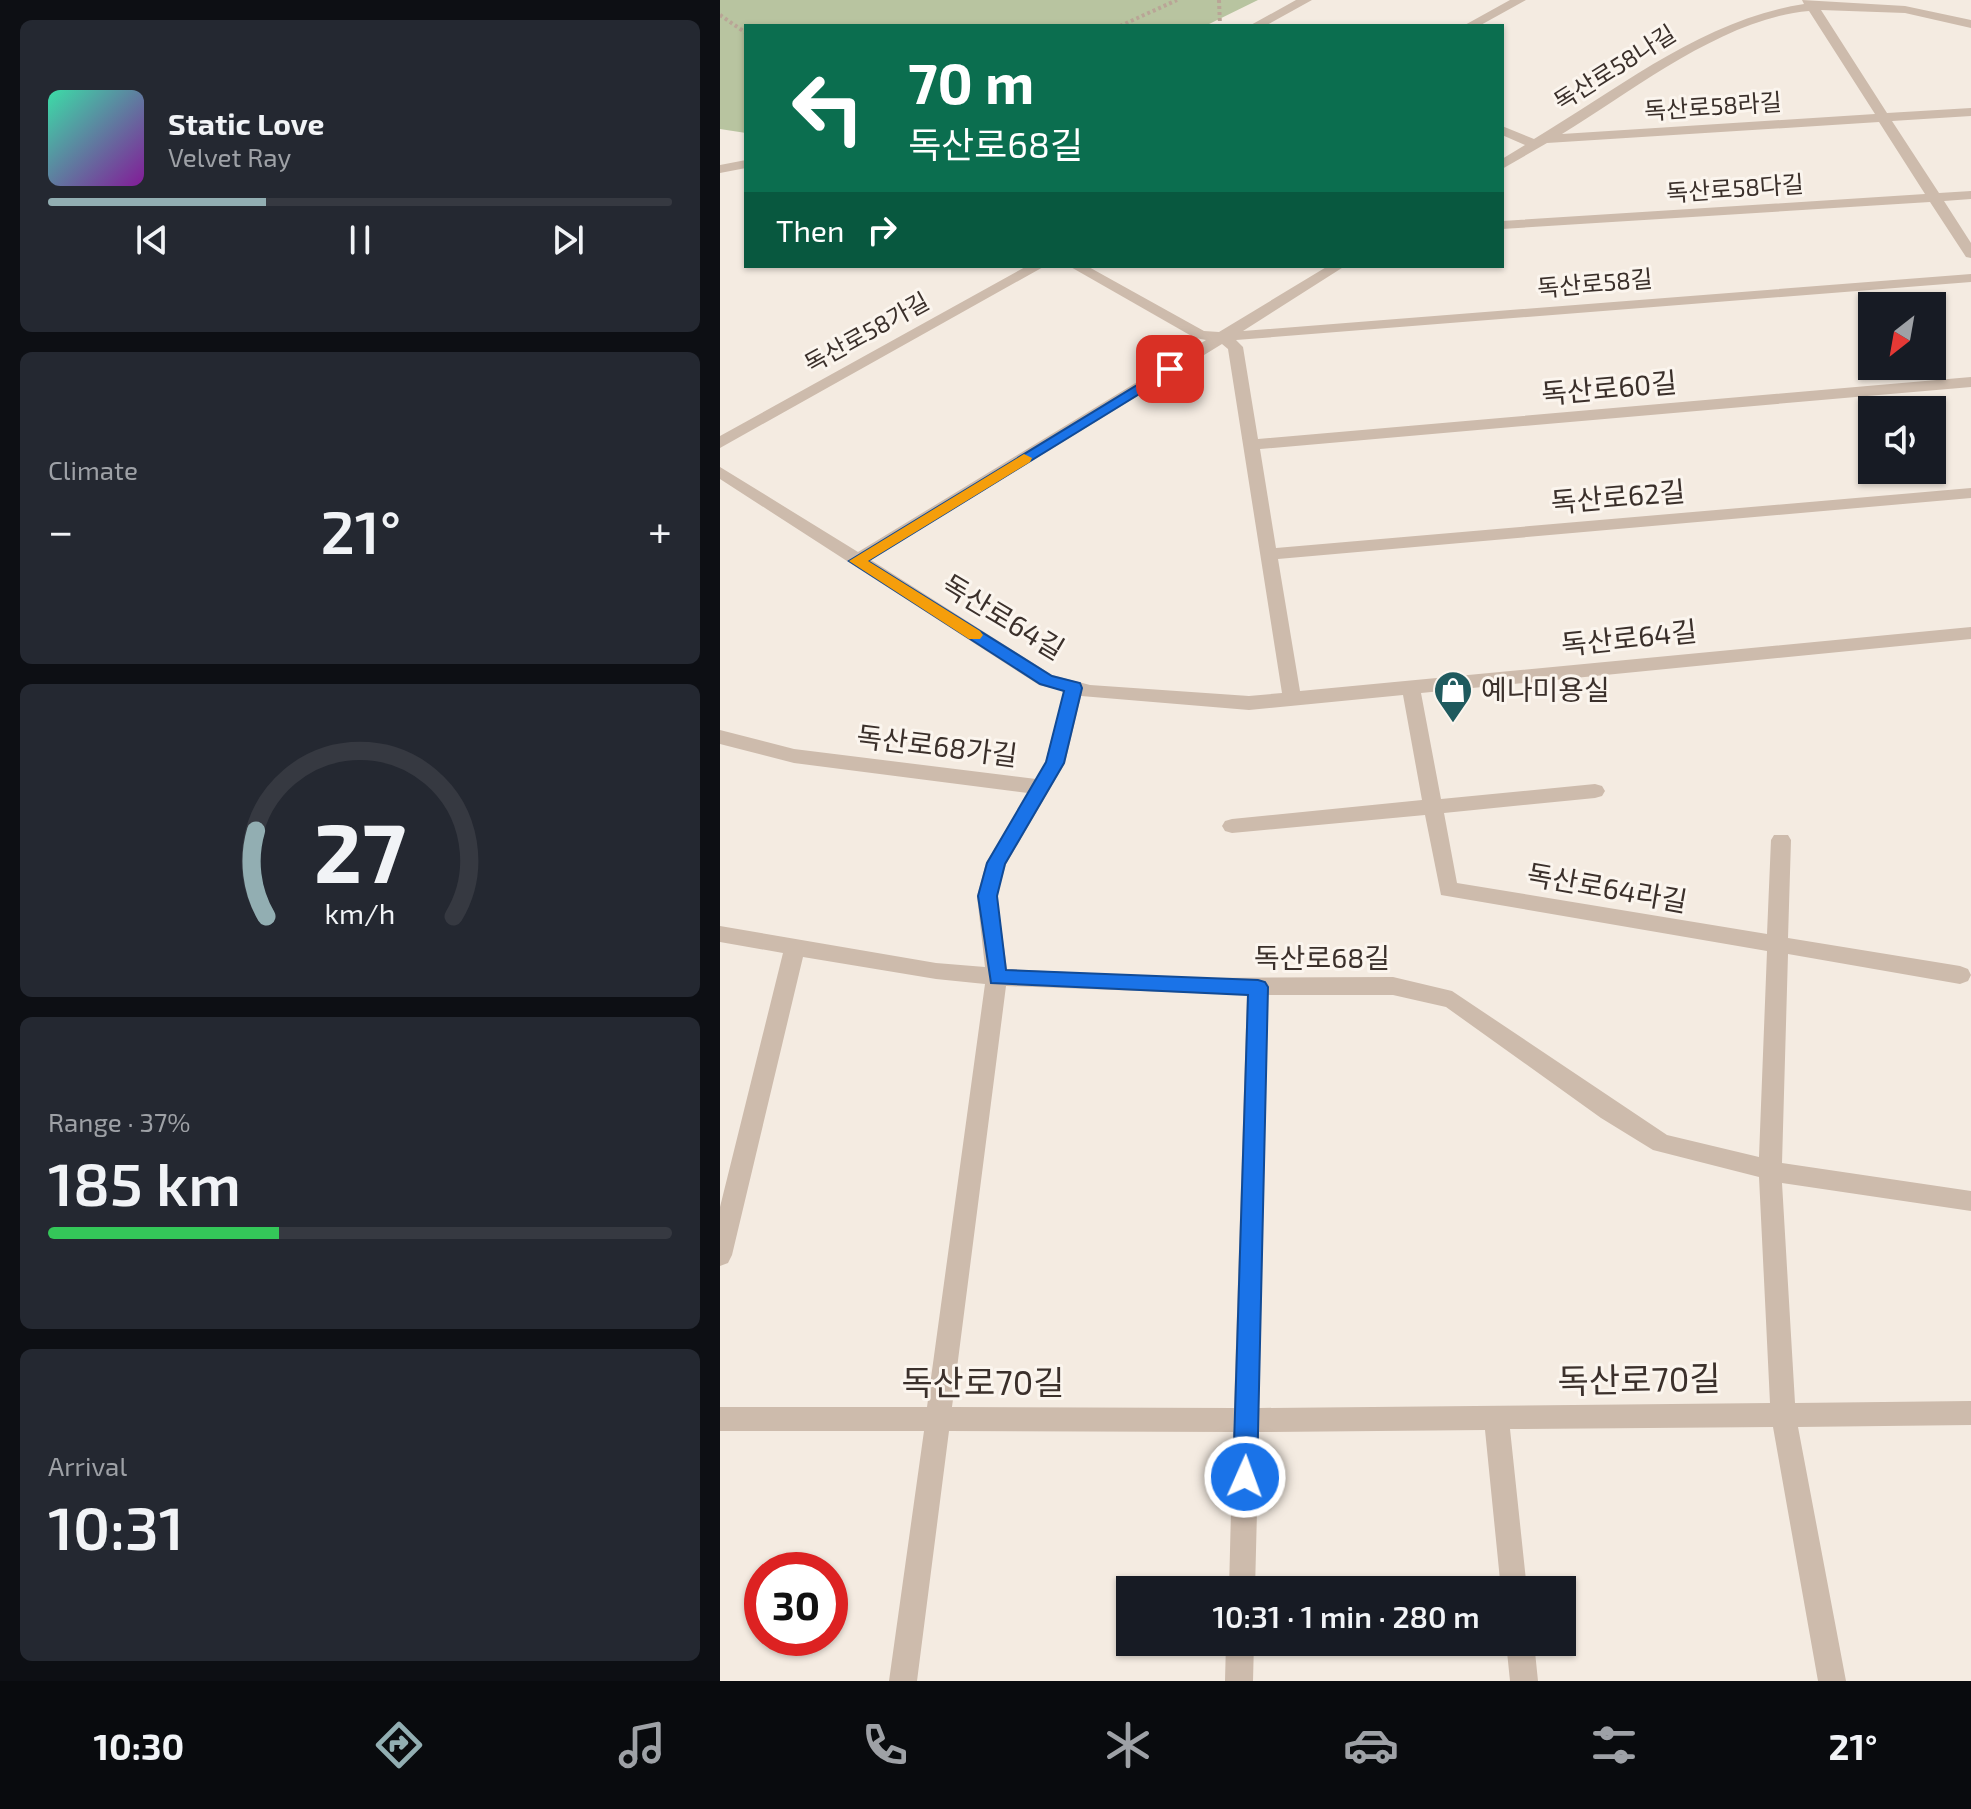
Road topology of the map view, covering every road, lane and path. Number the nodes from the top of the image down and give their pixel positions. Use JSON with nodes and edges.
{"nodes":[{"id":1,"x":1177,"y":0,"type":"edge"},
{"id":2,"x":1219,"y":0,"type":"edge"},
{"id":3,"x":1306,"y":0,"type":"edge"},
{"id":4,"x":1520,"y":0,"type":"edge"},
{"id":5,"x":1810,"y":3,"type":"edge"},
{"id":6,"x":720,"y":15,"type":"edge"},
{"id":7,"x":1124,"y":24,"type":"edge"},
{"id":8,"x":1220,"y":24,"type":"edge"},
{"id":9,"x":1265,"y":24,"type":"edge"},
{"id":10,"x":1473,"y":24,"type":"edge"},
{"id":11,"x":1971,"y":24,"type":"edge"},
{"id":12,"x":744,"y":32,"type":"edge"},
{"id":13,"x":1971,"y":112,"type":"edge"},
{"id":14,"x":1884,"y":118,"type":"junction"},
{"id":15,"x":1504,"y":131,"type":"edge"},
{"id":16,"x":1539,"y":142,"type":"junction"},
{"id":17,"x":744,"y":164,"type":"edge"},
{"id":18,"x":1504,"y":164,"type":"edge"},
{"id":19,"x":720,"y":169,"type":"edge"},
{"id":20,"x":1971,"y":195,"type":"edge"},
{"id":21,"x":1935,"y":198,"type":"junction"},
{"id":22,"x":1504,"y":225,"type":"edge"},
{"id":23,"x":1971,"y":254,"type":"edge"},
{"id":24,"x":1034,"y":268,"type":"edge"},
{"id":25,"x":1080,"y":268,"type":"edge"},
{"id":26,"x":1335,"y":268,"type":"edge"},
{"id":27,"x":1971,"y":278,"type":"edge"},
{"id":28,"x":1222,"y":337,"type":"junction"},
{"id":29,"x":1971,"y":382,"type":"edge"},
{"id":30,"x":720,"y":443,"type":"edge"},
{"id":31,"x":1251,"y":445,"type":"junction"},
{"id":32,"x":720,"y":472,"type":"edge"},
{"id":33,"x":1971,"y":493,"type":"edge"},
{"id":34,"x":1269,"y":554,"type":"junction"},
{"id":35,"x":857,"y":561,"type":"junction"},
{"id":36,"x":1971,"y":633,"type":"edge"},
{"id":37,"x":1411,"y":687,"type":"junction"},
{"id":38,"x":1074,"y":688,"type":"junction"},
{"id":39,"x":1292,"y":699,"type":"junction"},
{"id":40,"x":720,"y":737,"type":"edge"},
{"id":41,"x":1041,"y":787,"type":"junction"},
{"id":42,"x":1595,"y":791,"type":"dead end"},
{"id":43,"x":1433,"y":806,"type":"junction"},
{"id":44,"x":1232,"y":826,"type":"dead end"},
{"id":45,"x":1781,"y":840,"type":"dead end"},
{"id":46,"x":720,"y":934,"type":"edge"},
{"id":47,"x":1777,"y":945,"type":"junction"},
{"id":48,"x":795,"y":947,"type":"junction"},
{"id":49,"x":1960,"y":975,"type":"dead end"},
{"id":50,"x":997,"y":977,"type":"junction"},
{"id":51,"x":1258,"y":987,"type":"junction"},
{"id":52,"x":1770,"y":1170,"type":"junction"},
{"id":53,"x":1971,"y":1201,"type":"edge"},
{"id":54,"x":720,"y":1255,"type":"edge"},
{"id":55,"x":1971,"y":1413,"type":"edge"},
{"id":56,"x":1783,"y":1414,"type":"junction"},
{"id":57,"x":1496,"y":1417,"type":"junction"},
{"id":58,"x":720,"y":1419,"type":"edge"},
{"id":59,"x":938,"y":1419,"type":"junction"},
{"id":60,"x":1246,"y":1420,"type":"junction"},
{"id":61,"x":1242,"y":1576,"type":"edge"},
{"id":62,"x":1513,"y":1576,"type":"edge"},
{"id":63,"x":1240,"y":1656,"type":"edge"},
{"id":64,"x":1521,"y":1656,"type":"edge"},
{"id":65,"x":903,"y":1681,"type":"edge"},
{"id":66,"x":1239,"y":1681,"type":"edge"},
{"id":67,"x":1524,"y":1681,"type":"edge"},
{"id":68,"x":1832,"y":1681,"type":"edge"}],
"edges":[{"from":1,"to":7,"type":"path"},
{"from":2,"to":8,"type":"path"},
{"from":3,"to":9,"type":"street"},
{"from":4,"to":10,"type":"street"},
{"from":5,"to":11,"type":"street","name":"독산로58나길"},
{"from":5,"to":14,"type":"street"},
{"from":5,"to":16,"type":"street","name":"독산로58나길"},
{"from":6,"to":12,"type":"path"},
{"from":13,"to":14,"type":"street","name":"독산로58라길"},
{"from":14,"to":16,"type":"street","name":"독산로58라길"},
{"from":14,"to":21,"type":"street"},
{"from":15,"to":16,"type":"street","name":"독산로58나길"},
{"from":16,"to":18,"type":"street","name":"독산로58나길"},
{"from":17,"to":19,"type":"street"},
{"from":20,"to":21,"type":"street","name":"독산로58다길"},
{"from":21,"to":22,"type":"street","name":"독산로58다길"},
{"from":21,"to":23,"type":"street"},
{"from":24,"to":30,"type":"street","name":"독산로58가길"},
{"from":25,"to":28,"type":"street"},
{"from":26,"to":28,"type":"street"},
{"from":27,"to":28,"type":"street","name":"독산로58길"},
{"from":28,"to":31,"type":"street"},
{"from":28,"to":35,"type":"street"},
{"from":29,"to":31,"type":"street","name":"독산로60길"},
{"from":31,"to":34,"type":"street"},
{"from":32,"to":35,"type":"street","name":"독산로64길"},
{"from":33,"to":34,"type":"street","name":"독산로62길"},
{"from":34,"to":39,"type":"street"},
{"from":35,"to":38,"type":"street","name":"독산로64길"},
{"from":36,"to":37,"type":"street","name":"독산로64길"},
{"from":37,"to":39,"type":"street","name":"독산로64길"},
{"from":37,"to":43,"type":"street","name":"독산로64라길"},
{"from":38,"to":39,"type":"street","name":"독산로64길"},
{"from":38,"to":41,"type":"street"},
{"from":40,"to":41,"type":"street","name":"독산로68가길"},
{"from":41,"to":50,"type":"street","name":"독산로68가길"},
{"from":42,"to":43,"type":"street"},
{"from":43,"to":44,"type":"street"},
{"from":43,"to":47,"type":"street","name":"독산로64라길"},
{"from":45,"to":47,"type":"street"},
{"from":46,"to":48,"type":"street","name":"독산로68길"},
{"from":47,"to":49,"type":"street","name":"독산로64라길"},
{"from":47,"to":52,"type":"street"},
{"from":48,"to":50,"type":"street","name":"독산로68길"},
{"from":48,"to":54,"type":"street"},
{"from":50,"to":51,"type":"street","name":"독산로68길"},
{"from":50,"to":59,"type":"street","name":"독산로68가길"},
{"from":51,"to":52,"type":"street","name":"독산로68길"},
{"from":51,"to":60,"type":"street"},
{"from":52,"to":53,"type":"street","name":"독산로68길"},
{"from":52,"to":56,"type":"street"},
{"from":55,"to":56,"type":"street","name":"독산로70길"},
{"from":56,"to":57,"type":"street","name":"독산로70길"},
{"from":56,"to":68,"type":"street"},
{"from":57,"to":60,"type":"street","name":"독산로70길"},
{"from":57,"to":62,"type":"street"},
{"from":58,"to":59,"type":"street","name":"독산로70길"},
{"from":59,"to":60,"type":"street","name":"독산로70길"},
{"from":59,"to":65,"type":"street","name":"독산로68가길"},
{"from":60,"to":61,"type":"street"},
{"from":63,"to":66,"type":"street"},
{"from":64,"to":67,"type":"street"}]}
